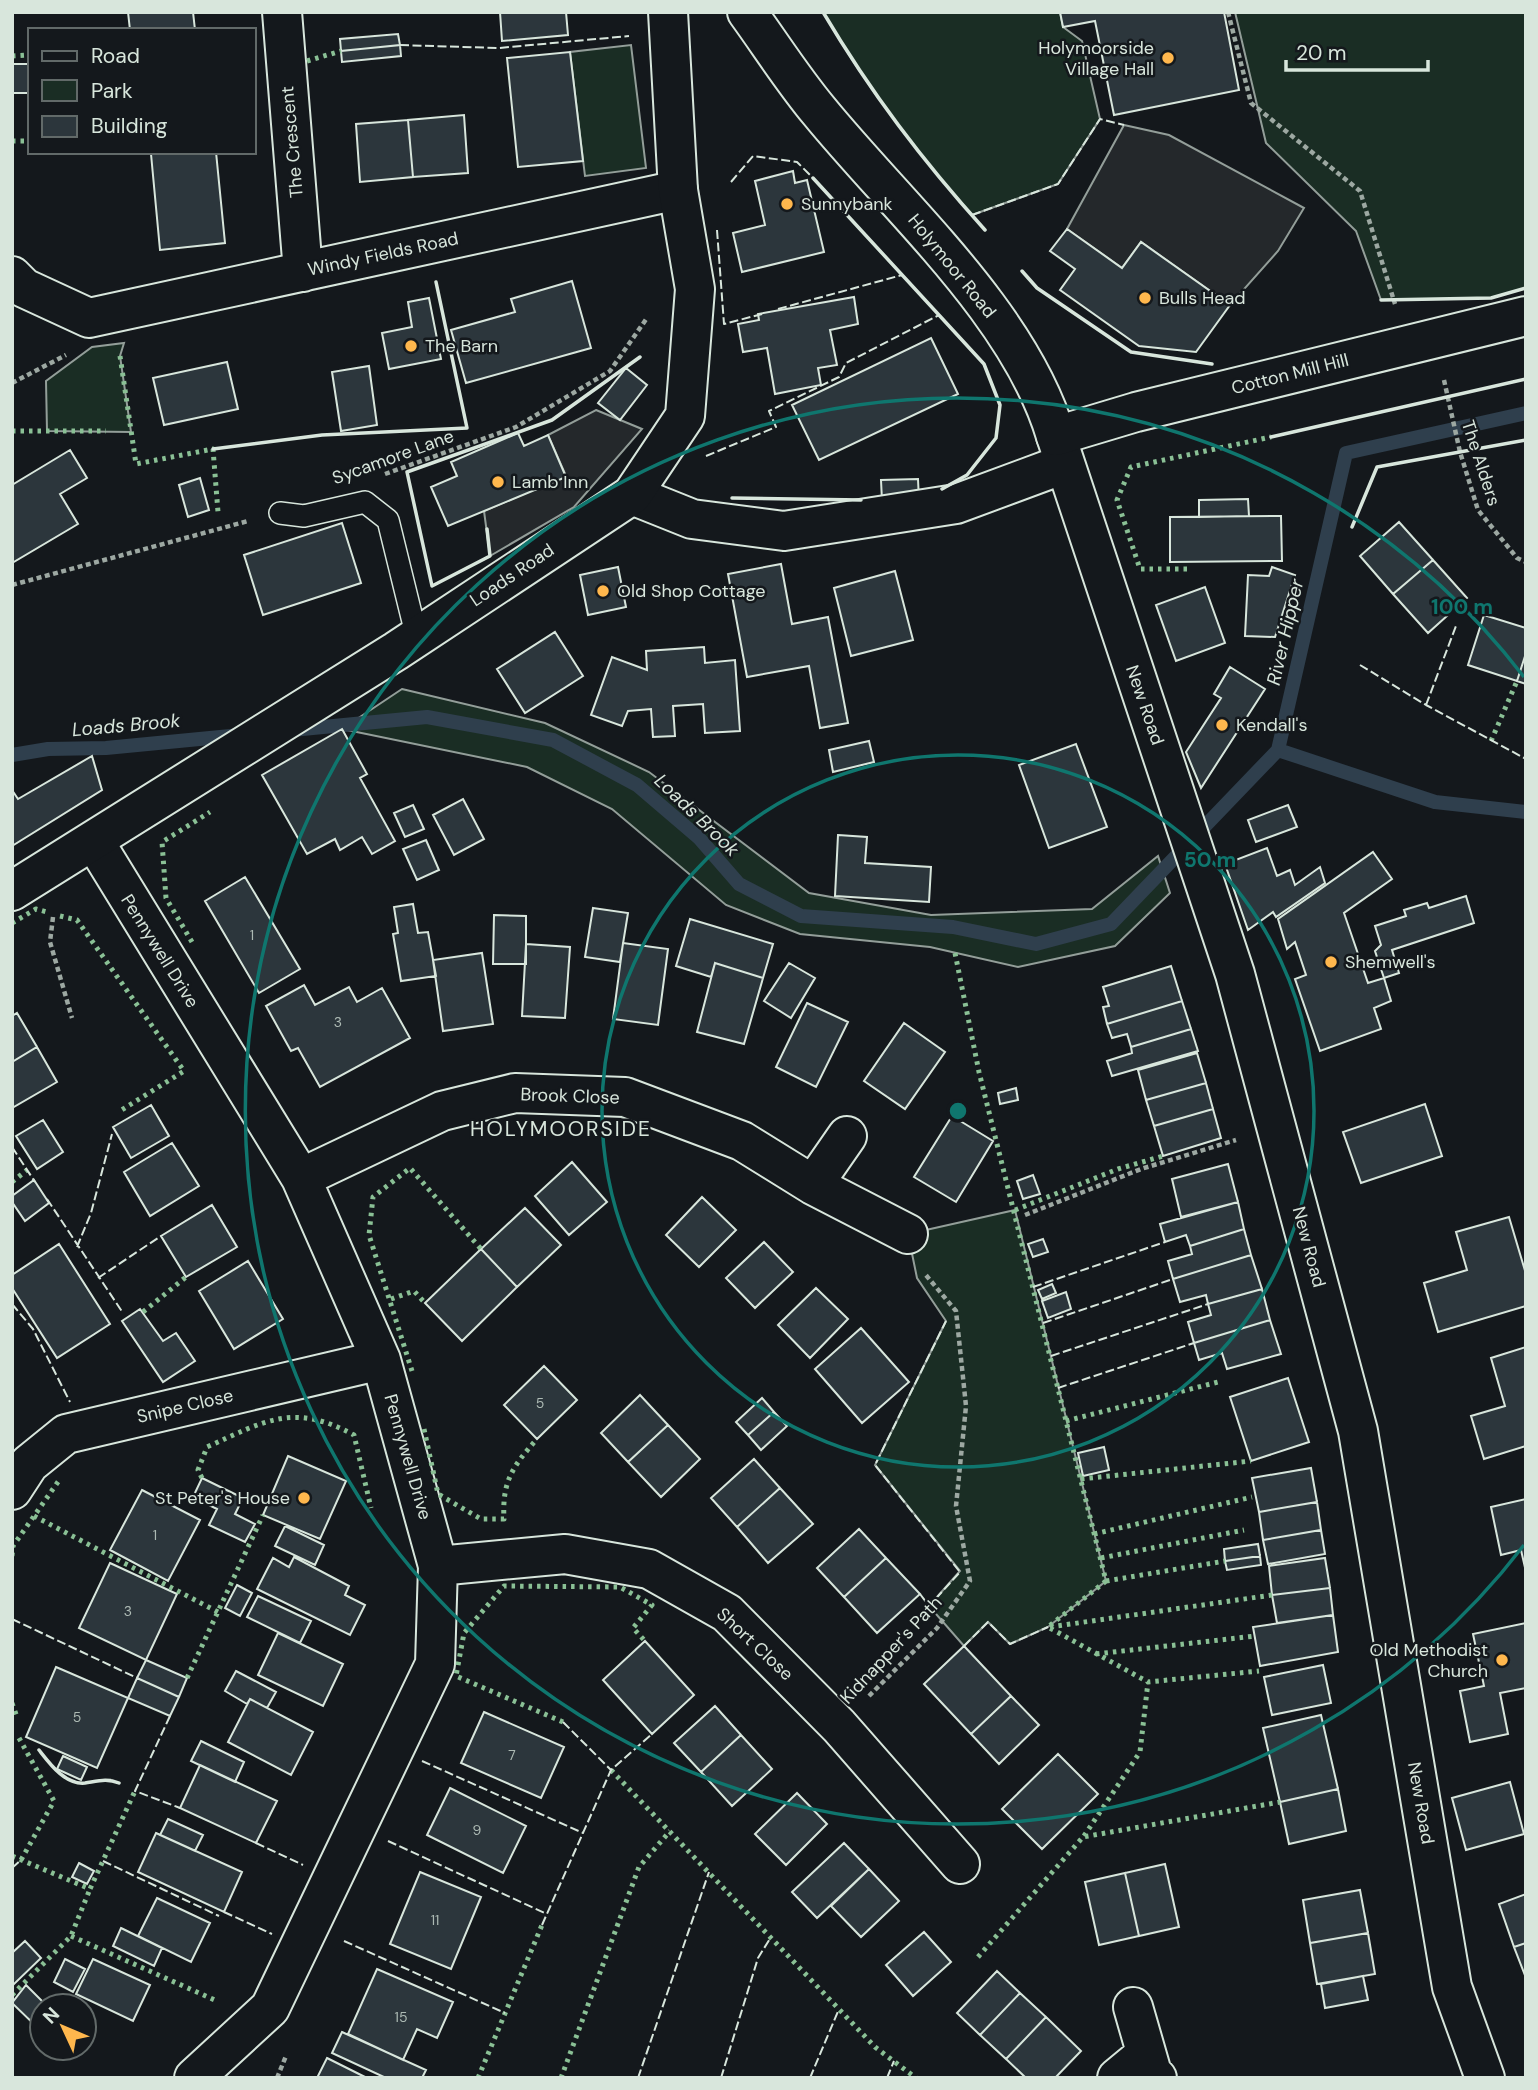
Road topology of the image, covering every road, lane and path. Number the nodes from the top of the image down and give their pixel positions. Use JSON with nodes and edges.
{"nodes":[{"id":1,"x":282,"y":12,"type":"edge"},
{"id":2,"x":668,"y":12,"type":"edge"},
{"id":3,"x":747,"y":12,"type":"edge"},
{"id":4,"x":1228,"y":12,"type":"edge"},
{"id":5,"x":678,"y":190,"type":"junction"},
{"id":6,"x":303,"y":272,"type":"junction"},
{"id":7,"x":12,"y":276,"type":"edge"},
{"id":8,"x":650,"y":314,"type":"dead end"},
{"id":9,"x":1526,"y":316,"type":"edge"},
{"id":10,"x":89,"y":318,"type":"junction"},
{"id":11,"x":1409,"y":345,"type":"junction"},
{"id":12,"x":12,"y":383,"type":"edge"},
{"id":13,"x":1448,"y":398,"type":"dead end"},
{"id":14,"x":1060,"y":450,"type":"junction"},
{"id":15,"x":371,"y":479,"type":"dead end"},
{"id":16,"x":632,"y":495,"type":"junction"},
{"id":17,"x":280,"y":513,"type":"joint"},
{"id":18,"x":1526,"y":562,"type":"edge"},
{"id":19,"x":12,"y":585,"type":"edge"},
{"id":20,"x":417,"y":638,"type":"junction"},
{"id":21,"x":94,"y":841,"type":"junction"},
{"id":22,"x":12,"y":891,"type":"edge"},
{"id":23,"x":53,"y":914,"type":"dead end"},
{"id":24,"x":72,"y":1018,"type":"dead end"},
{"id":25,"x":1277,"y":1128,"type":"junction"},
{"id":26,"x":847,"y":1136,"type":"dead end"},
{"id":27,"x":301,"y":1178,"type":"junction"},
{"id":28,"x":813,"y":1185,"type":"junction"},
{"id":29,"x":1025,"y":1216,"type":"dead end"},
{"id":30,"x":908,"y":1234,"type":"joint"},
{"id":31,"x":381,"y":1360,"type":"junction"},
{"id":32,"x":12,"y":1490,"type":"edge"},
{"id":33,"x":438,"y":1566,"type":"junction"},
{"id":34,"x":839,"y":1726,"type":"junction"},
{"id":35,"x":960,"y":1864,"type":"dead end"},
{"id":36,"x":1133,"y":2007,"type":"dead end"},
{"id":37,"x":1152,"y":2066,"type":"edge"},
{"id":38,"x":194,"y":2078,"type":"edge"},
{"id":39,"x":1117,"y":2078,"type":"edge"},
{"id":40,"x":1485,"y":2078,"type":"edge"}],
"edges":[{"from":1,"to":6,"type":"street","name":"The Crescent"},
{"from":2,"to":5,"type":"street"},
{"from":3,"to":14,"type":"street","name":"Holymoor Road"},
{"from":4,"to":11,"type":"path"},
{"from":5,"to":6,"type":"street","name":"Windy Fields Road"},
{"from":5,"to":16,"type":"street"},
{"from":6,"to":10,"type":"street","name":"Windy Fields Road"},
{"from":7,"to":10,"type":"street"},
{"from":8,"to":15,"type":"path","name":"Sycamore Lane"},
{"from":9,"to":11,"type":"street","name":"Cotton Mill Hill"},
{"from":10,"to":12,"type":"path"},
{"from":11,"to":14,"type":"street","name":"Cotton Mill Hill"},
{"from":13,"to":18,"type":"path","name":"The Alders"},
{"from":14,"to":16,"type":"street"},
{"from":14,"to":25,"type":"street","name":"New Road"},
{"from":16,"to":20,"type":"street","name":"Loads Road"},
{"from":17,"to":19,"type":"path"},
{"from":17,"to":20,"type":"lane"},
{"from":20,"to":21,"type":"street","name":"Loads Road"},
{"from":21,"to":22,"type":"street","name":"Loads Road"},
{"from":21,"to":27,"type":"street","name":"Pennywell Drive"},
{"from":23,"to":24,"type":"path"},
{"from":25,"to":29,"type":"path"},
{"from":25,"to":40,"type":"street","name":"New Road"},
{"from":26,"to":28,"type":"street"},
{"from":27,"to":28,"type":"street","name":"Brook Close"},
{"from":27,"to":31,"type":"street","name":"Pennywell Drive"},
{"from":28,"to":30,"type":"street","name":"Brook Close"},
{"from":30,"to":34,"type":"path","name":"Kidnapper's Path"},
{"from":31,"to":32,"type":"street","name":"Snipe Close"},
{"from":31,"to":33,"type":"street","name":"Pennywell Drive"},
{"from":33,"to":34,"type":"street","name":"Short Close"},
{"from":33,"to":38,"type":"street","name":"Pennywell Drive"},
{"from":34,"to":35,"type":"street","name":"Short Close"},
{"from":36,"to":37,"type":"street"},
{"from":37,"to":39,"type":"street"}]}
